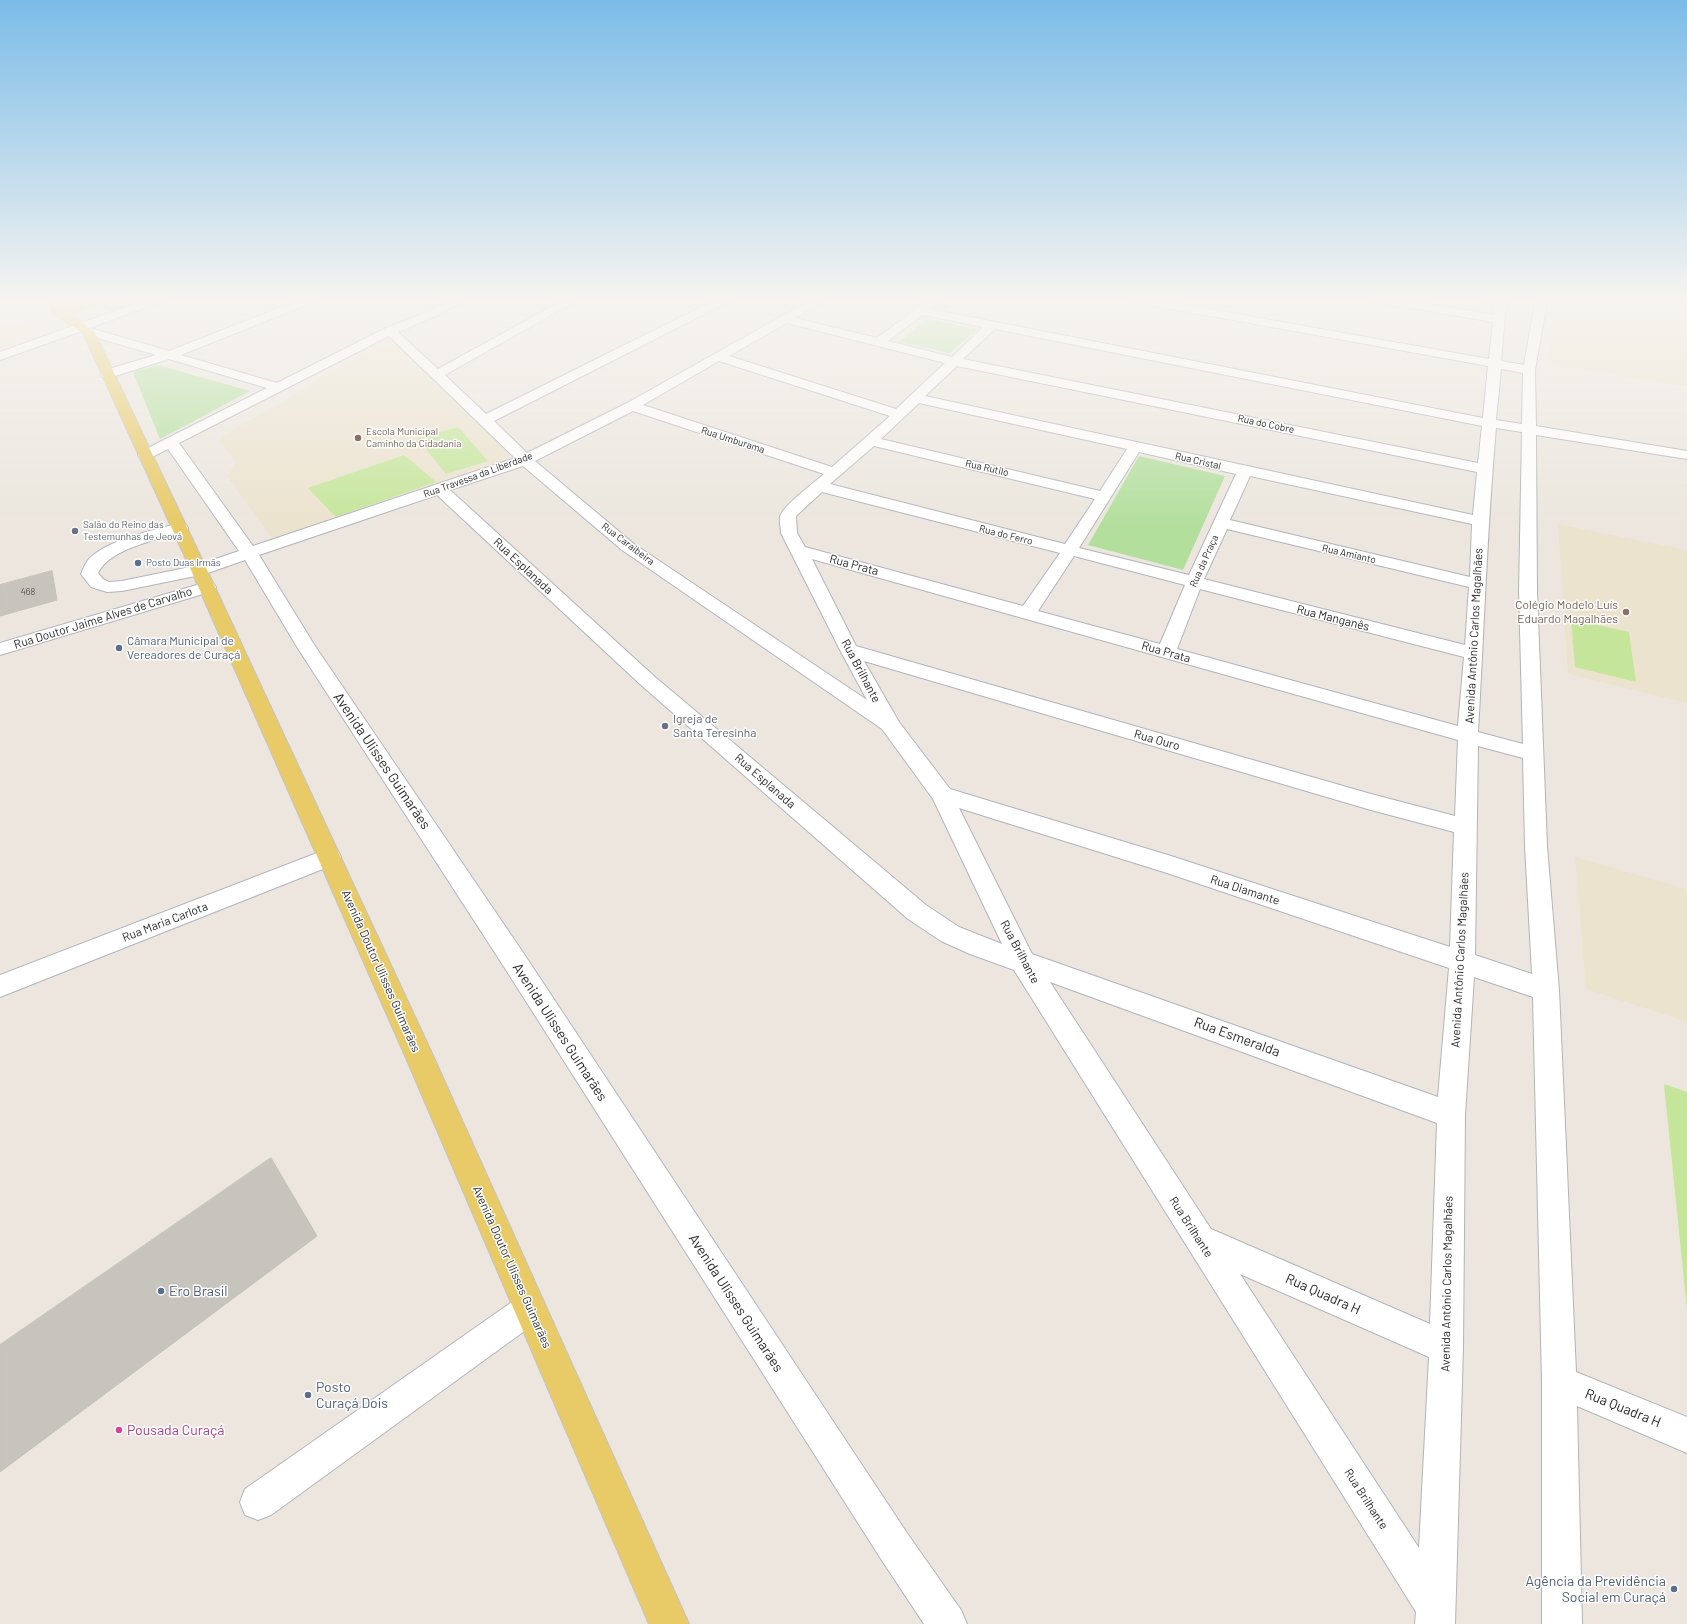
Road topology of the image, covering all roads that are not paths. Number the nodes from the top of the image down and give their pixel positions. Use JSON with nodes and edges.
{"nodes":[{"id":1,"x":111,"y":373,"type":"edge"},
{"id":2,"x":229,"y":373,"type":"edge"},
{"id":3,"x":305,"y":373,"type":"edge"},
{"id":4,"x":440,"y":373,"type":"edge"},
{"id":5,"x":579,"y":373,"type":"edge"},
{"id":6,"x":690,"y":373,"type":"edge"},
{"id":7,"x":768,"y":373,"type":"edge"},
{"id":8,"x":941,"y":373,"type":"edge"},
{"id":9,"x":1011,"y":373,"type":"edge"},
{"id":10,"x":1234,"y":373,"type":"edge"},
{"id":11,"x":1494,"y":373,"type":"edge"},
{"id":12,"x":1529,"y":373,"type":"edge"},
{"id":13,"x":107,"y":374,"type":"joint"},
{"id":14,"x":436,"y":375,"type":"joint"},
{"id":15,"x":276,"y":387,"type":"junction"},
{"id":16,"x":916,"y":398,"type":"junction"},
{"id":17,"x":632,"y":406,"type":"junction"},
{"id":18,"x":898,"y":414,"type":"junction"},
{"id":19,"x":485,"y":420,"type":"junction"},
{"id":20,"x":1489,"y":423,"type":"junction"},
{"id":21,"x":1528,"y":430,"type":"junction"},
{"id":22,"x":871,"y":441,"type":"junction"},
{"id":23,"x":170,"y":442,"type":"junction"},
{"id":24,"x":1135,"y":447,"type":"junction"},
{"id":25,"x":145,"y":455,"type":"junction"},
{"id":26,"x":1687,"y":455,"type":"edge"},
{"id":27,"x":525,"y":460,"type":"junction"},
{"id":28,"x":1484,"y":469,"type":"junction"},
{"id":29,"x":1245,"y":471,"type":"junction"},
{"id":30,"x":826,"y":480,"type":"junction"},
{"id":31,"x":440,"y":489,"type":"junction"},
{"id":32,"x":1103,"y":496,"type":"junction"},
{"id":33,"x":1480,"y":521,"type":"junction"},
{"id":34,"x":1221,"y":523,"type":"junction"},
{"id":35,"x":180,"y":528,"type":"junction"},
{"id":36,"x":799,"y":550,"type":"junction"},
{"id":37,"x":1069,"y":551,"type":"junction"},
{"id":38,"x":249,"y":553,"type":"junction"},
{"id":39,"x":203,"y":579,"type":"junction"},
{"id":40,"x":1194,"y":583,"type":"junction"},
{"id":41,"x":1478,"y":584,"type":"junction"},
{"id":42,"x":1028,"y":612,"type":"junction"},
{"id":43,"x":0,"y":649,"type":"edge"},
{"id":44,"x":849,"y":650,"type":"junction"},
{"id":45,"x":1166,"y":652,"type":"junction"},
{"id":46,"x":1472,"y":653,"type":"junction"},
{"id":47,"x":891,"y":726,"type":"junction"},
{"id":48,"x":1468,"y":735,"type":"junction"},
{"id":49,"x":1533,"y":754,"type":"junction"},
{"id":50,"x":942,"y":795,"type":"junction"},
{"id":51,"x":1465,"y":827,"type":"junction"},
{"id":52,"x":330,"y":857,"type":"junction"},
{"id":53,"x":1022,"y":960,"type":"junction"},
{"id":54,"x":1462,"y":962,"type":"junction"},
{"id":55,"x":0,"y":986,"type":"edge"},
{"id":56,"x":1546,"y":990,"type":"junction"},
{"id":57,"x":1451,"y":1115,"type":"junction"},
{"id":58,"x":1200,"y":1240,"type":"junction"},
{"id":59,"x":530,"y":1308,"type":"junction"},
{"id":60,"x":1446,"y":1348,"type":"junction"},
{"id":61,"x":1559,"y":1382,"type":"junction"},
{"id":62,"x":1687,"y":1435,"type":"edge"},
{"id":63,"x":258,"y":1502,"type":"dead end"},
{"id":64,"x":1435,"y":1616,"type":"edge"},
{"id":65,"x":669,"y":1624,"type":"edge"},
{"id":66,"x":947,"y":1624,"type":"edge"},
{"id":67,"x":1562,"y":1624,"type":"edge"}],
"edges":[{"from":1,"to":13,"type":"street"},
{"from":2,"to":15,"type":"street"},
{"from":3,"to":15,"type":"street"},
{"from":4,"to":14,"type":"street"},
{"from":5,"to":19,"type":"street"},
{"from":6,"to":17,"type":"street","name":"Rua Travessa da Liberdade"},
{"from":7,"to":18,"type":"street"},
{"from":8,"to":16,"type":"street","name":"Rua Brilhante"},
{"from":9,"to":28,"type":"street","name":"Rua do Cobre"},
{"from":10,"to":20,"type":"street"},
{"from":11,"to":20,"type":"street","name":"Avenida Antônio Carlos Magalhães"},
{"from":12,"to":21,"type":"street"},
{"from":13,"to":25,"type":"main road","name":"Avenida Doutor Ulisses Guimarães"},
{"from":14,"to":19,"type":"street","name":"Rua Caraibeira"},
{"from":15,"to":23,"type":"street"},
{"from":16,"to":18,"type":"street","name":"Rua Brilhante"},
{"from":16,"to":24,"type":"street","name":"Rua Cristal"},
{"from":17,"to":27,"type":"street","name":"Rua Travessa da Liberdade"},
{"from":17,"to":30,"type":"street","name":"Rua Umburama"},
{"from":18,"to":22,"type":"street","name":"Rua Brilhante"},
{"from":19,"to":27,"type":"street","name":"Rua Caraibeira"},
{"from":20,"to":21,"type":"street"},
{"from":20,"to":28,"type":"street","name":"Avenida Antônio Carlos Magalhães"},
{"from":21,"to":26,"type":"street"},
{"from":21,"to":49,"type":"street"},
{"from":22,"to":30,"type":"street","name":"Rua Brilhante"},
{"from":22,"to":32,"type":"street","name":"Rua Rutilo"},
{"from":23,"to":25,"type":"street"},
{"from":23,"to":38,"type":"street","name":"Avenida Ulisses Guimarães"},
{"from":24,"to":29,"type":"street","name":"Rua Cristal"},
{"from":24,"to":32,"type":"street"},
{"from":25,"to":35,"type":"main road","name":"Avenida Doutor Ulisses Guimarães"},
{"from":27,"to":31,"type":"street","name":"Rua Travessa da Liberdade"},
{"from":27,"to":47,"type":"street","name":"Rua Caraibeira"},
{"from":28,"to":33,"type":"street","name":"Avenida Antônio Carlos Magalhães"},
{"from":29,"to":33,"type":"street","name":"Rua Cristal"},
{"from":29,"to":34,"type":"street","name":"Rua da Praça"},
{"from":30,"to":36,"type":"street","name":"Rua Brilhante"},
{"from":30,"to":37,"type":"street","name":"Rua do Ferro"},
{"from":31,"to":38,"type":"street","name":"Rua Travessa da Liberdade"},
{"from":31,"to":53,"type":"street","name":"Rua Esplanada"},
{"from":32,"to":37,"type":"street"},
{"from":33,"to":41,"type":"street","name":"Avenida Antônio Carlos Magalhães"},
{"from":34,"to":40,"type":"street","name":"Rua da Praça"},
{"from":34,"to":41,"type":"street","name":"Rua Amianto"},
{"from":35,"to":39,"type":"main road","name":"Avenida Doutor Ulisses Guimarães"},
{"from":35,"to":39,"type":"street"},
{"from":36,"to":42,"type":"street","name":"Rua Prata"},
{"from":36,"to":44,"type":"street","name":"Rua Brilhante"},
{"from":37,"to":40,"type":"street","name":"Rua do Ferro"},
{"from":37,"to":42,"type":"street"},
{"from":38,"to":39,"type":"street","name":"Rua Travessa da Liberdade"},
{"from":38,"to":66,"type":"street","name":"Avenida Ulisses Guimarães"},
{"from":39,"to":43,"type":"street","name":"Rua Doutor Jaime Alves de Carvalho"},
{"from":39,"to":52,"type":"main road","name":"Avenida Doutor Ulisses Guimarães"},
{"from":40,"to":45,"type":"street","name":"Rua da Praça"},
{"from":40,"to":46,"type":"street","name":"Rua Manganês"},
{"from":41,"to":46,"type":"street","name":"Avenida Antônio Carlos Magalhães"},
{"from":42,"to":45,"type":"street","name":"Rua Prata"},
{"from":44,"to":47,"type":"street","name":"Rua Brilhante"},
{"from":44,"to":51,"type":"street","name":"Rua Ouro"},
{"from":45,"to":48,"type":"street","name":"Rua Prata"},
{"from":46,"to":48,"type":"street","name":"Avenida Antônio Carlos Magalhães"},
{"from":47,"to":50,"type":"street","name":"Rua Brilhante"},
{"from":48,"to":49,"type":"street","name":"Rua Prata"},
{"from":48,"to":51,"type":"street","name":"Avenida Antônio Carlos Magalhães"},
{"from":49,"to":56,"type":"street"},
{"from":50,"to":53,"type":"street","name":"Rua Brilhante"},
{"from":50,"to":54,"type":"street","name":"Rua Diamante"},
{"from":51,"to":54,"type":"street","name":"Avenida Antônio Carlos Magalhães"},
{"from":52,"to":55,"type":"street","name":"Rua Maria Carlota"},
{"from":52,"to":59,"type":"main road","name":"Avenida Doutor Ulisses Guimarães"},
{"from":53,"to":57,"type":"street","name":"Rua Esmeralda"},
{"from":53,"to":58,"type":"street","name":"Rua Brilhante"},
{"from":54,"to":56,"type":"street","name":"Rua Diamante"},
{"from":54,"to":57,"type":"street","name":"Avenida Antônio Carlos Magalhães"},
{"from":56,"to":61,"type":"street"},
{"from":57,"to":60,"type":"street","name":"Avenida Antônio Carlos Magalhães"},
{"from":58,"to":60,"type":"street","name":"Rua Quadra H"},
{"from":58,"to":64,"type":"street","name":"Rua Brilhante"},
{"from":59,"to":63,"type":"street"},
{"from":59,"to":65,"type":"main road","name":"Avenida Doutor Ulisses Guimarães"},
{"from":60,"to":64,"type":"street","name":"Avenida Antônio Carlos Magalhães"},
{"from":61,"to":62,"type":"street","name":"Rua Quadra H"},
{"from":61,"to":67,"type":"street"}]}
